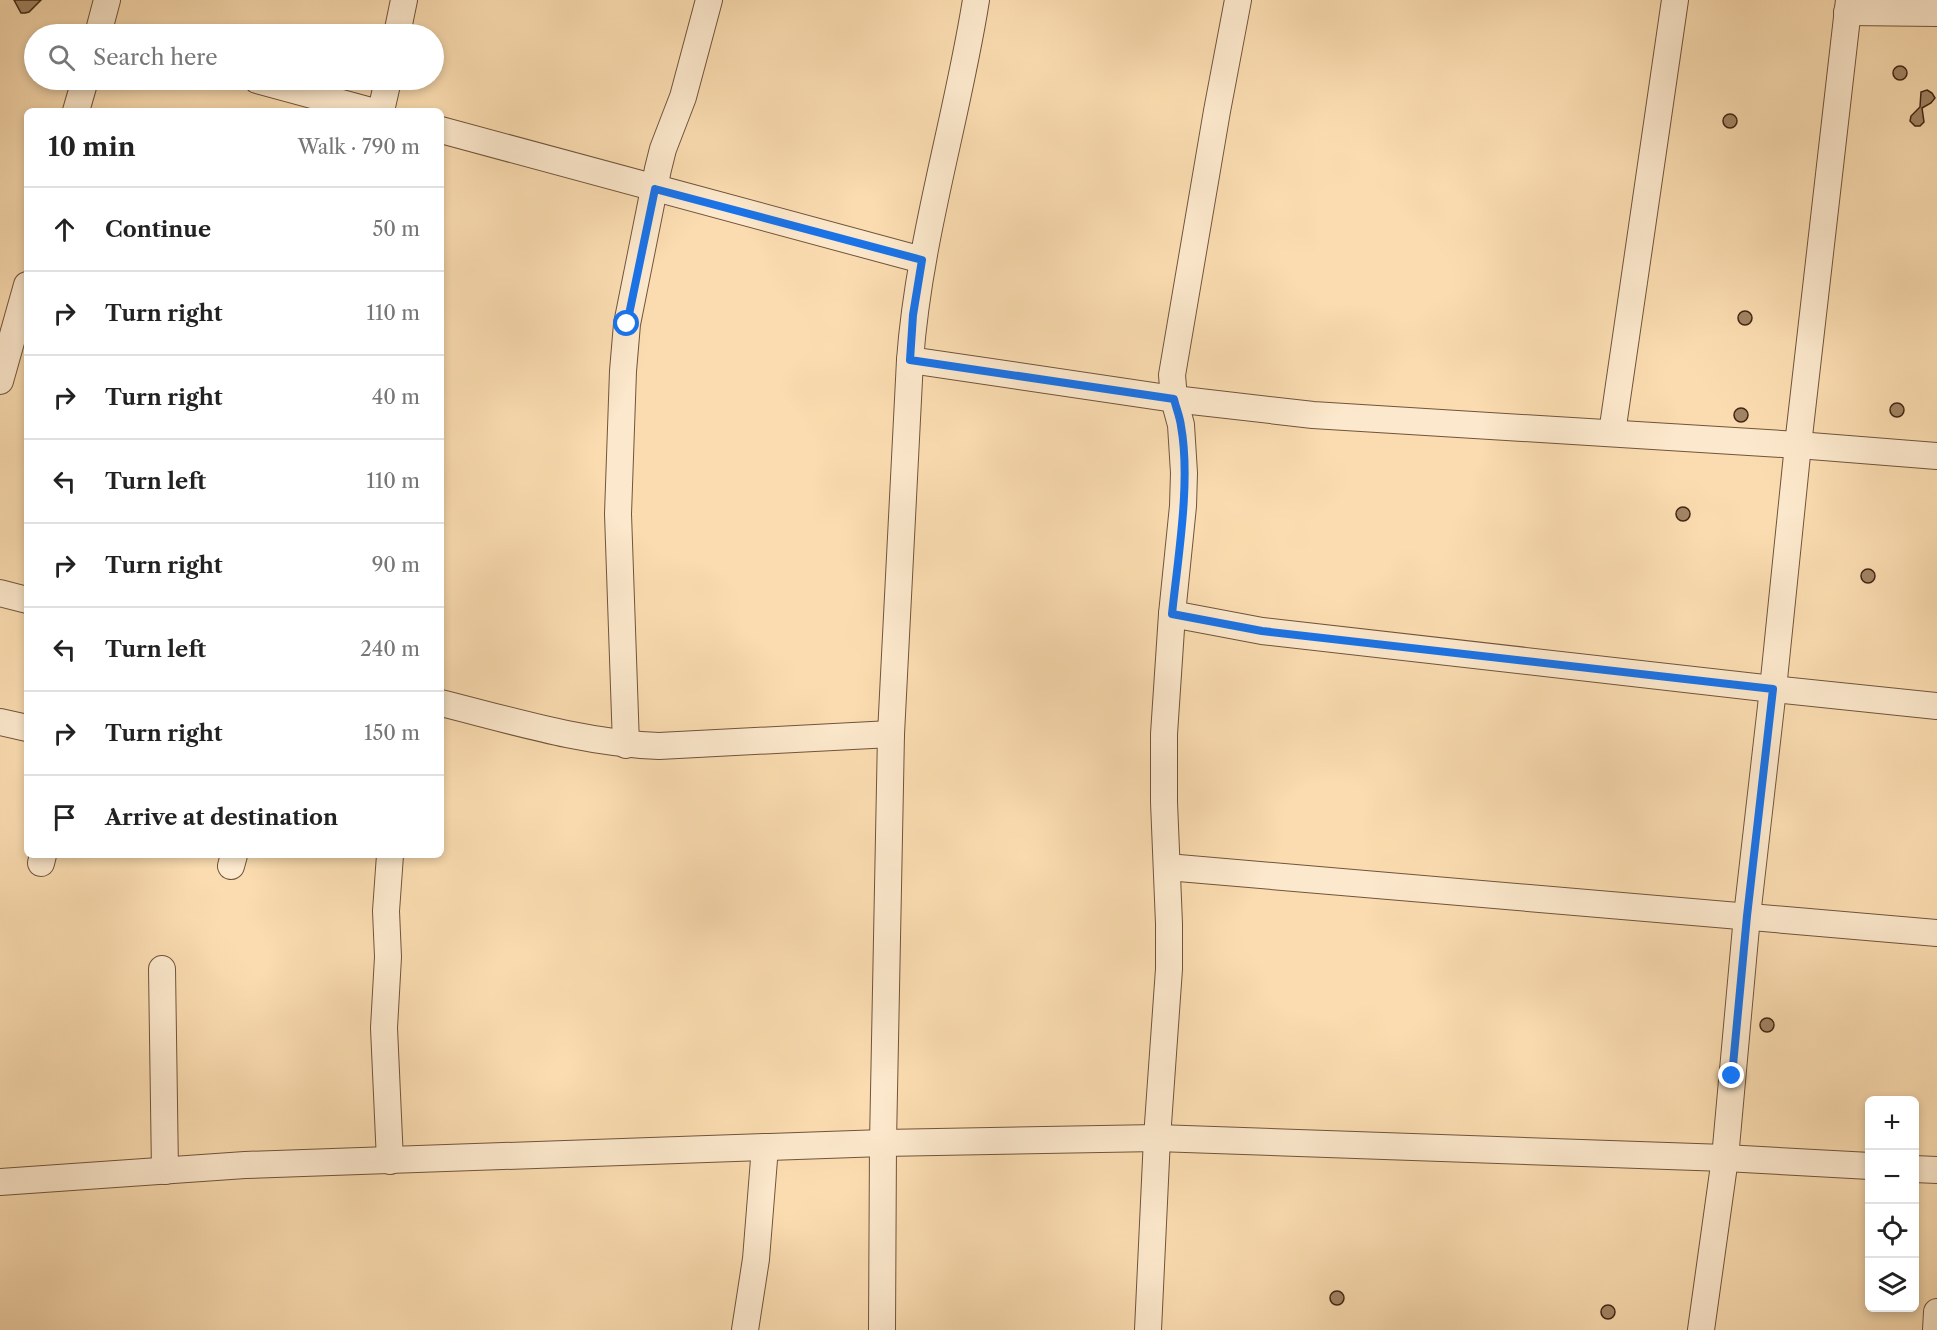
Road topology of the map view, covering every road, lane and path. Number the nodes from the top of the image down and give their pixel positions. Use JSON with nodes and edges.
{"nodes":[{"id":1,"x":107,"y":0,"type":"edge"},
{"id":2,"x":404,"y":0,"type":"edge"},
{"id":3,"x":709,"y":0,"type":"edge"},
{"id":4,"x":976,"y":0,"type":"edge"},
{"id":5,"x":1238,"y":0,"type":"edge"},
{"id":6,"x":1675,"y":0,"type":"edge"},
{"id":7,"x":1848,"y":6,"type":"edge"},
{"id":8,"x":1937,"y":13,"type":"edge"},
{"id":9,"x":101,"y":24,"type":"edge"},
{"id":10,"x":399,"y":24,"type":"edge"},
{"id":11,"x":82,"y":90,"type":"edge"},
{"id":12,"x":294,"y":90,"type":"edge"},
{"id":13,"x":386,"y":90,"type":"edge"},
{"id":14,"x":77,"y":108,"type":"edge"},
{"id":15,"x":360,"y":108,"type":"edge"},
{"id":16,"x":382,"y":108,"type":"edge"},
{"id":17,"x":444,"y":131,"type":"edge"},
{"id":18,"x":655,"y":189,"type":"junction"},
{"id":19,"x":922,"y":260,"type":"junction"},
{"id":20,"x":24,"y":296,"type":"edge"},
{"id":21,"x":910,"y":360,"type":"junction"},
{"id":22,"x":0,"y":381,"type":"edge"},
{"id":23,"x":1174,"y":399,"type":"junction"},
{"id":24,"x":1612,"y":433,"type":"junction"},
{"id":25,"x":1798,"y":445,"type":"junction"},
{"id":26,"x":1937,"y":456,"type":"edge"},
{"id":27,"x":0,"y":593,"type":"edge"},
{"id":28,"x":24,"y":599,"type":"edge"},
{"id":29,"x":1172,"y":614,"type":"junction"},
{"id":30,"x":1773,"y":689,"type":"junction"},
{"id":31,"x":444,"y":704,"type":"edge"},
{"id":32,"x":1937,"y":706,"type":"edge"},
{"id":33,"x":0,"y":722,"type":"edge"},
{"id":34,"x":24,"y":727,"type":"edge"},
{"id":35,"x":891,"y":734,"type":"junction"},
{"id":36,"x":626,"y":745,"type":"junction"},
{"id":37,"x":390,"y":858,"type":"edge"},
{"id":38,"x":1167,"y":867,"type":"junction"},
{"id":39,"x":1747,"y":916,"type":"junction"},
{"id":40,"x":1937,"y":933,"type":"edge"},
{"id":41,"x":162,"y":969,"type":"dead end"},
{"id":42,"x":1157,"y":1138,"type":"junction"},
{"id":43,"x":883,"y":1143,"type":"junction"},
{"id":44,"x":765,"y":1147,"type":"junction"},
{"id":45,"x":1725,"y":1158,"type":"junction"},
{"id":46,"x":390,"y":1161,"type":"junction"},
{"id":47,"x":1865,"y":1166,"type":"edge"},
{"id":48,"x":1919,"y":1168,"type":"edge"},
{"id":49,"x":1937,"y":1170,"type":"edge"},
{"id":50,"x":165,"y":1171,"type":"junction"},
{"id":51,"x":0,"y":1182,"type":"edge"},
{"id":52,"x":1937,"y":1312,"type":"edge"},
{"id":53,"x":745,"y":1330,"type":"edge"},
{"id":54,"x":882,"y":1330,"type":"edge"},
{"id":55,"x":1148,"y":1330,"type":"edge"},
{"id":56,"x":1701,"y":1330,"type":"edge"},
{"id":57,"x":1936,"y":1330,"type":"edge"}],
"edges":[{"from":1,"to":9,"type":"street"},
{"from":2,"to":10,"type":"street"},
{"from":3,"to":18,"type":"street"},
{"from":4,"to":19,"type":"street"},
{"from":5,"to":23,"type":"street"},
{"from":6,"to":24,"type":"street"},
{"from":7,"to":8,"type":"street"},
{"from":7,"to":25,"type":"street"},
{"from":11,"to":14,"type":"street"},
{"from":12,"to":15,"type":"street"},
{"from":13,"to":16,"type":"street"},
{"from":17,"to":18,"type":"street"},
{"from":18,"to":19,"type":"street"},
{"from":18,"to":36,"type":"street"},
{"from":19,"to":21,"type":"street"},
{"from":20,"to":22,"type":"street"},
{"from":21,"to":23,"type":"street"},
{"from":21,"to":35,"type":"street"},
{"from":23,"to":24,"type":"street"},
{"from":23,"to":29,"type":"street"},
{"from":24,"to":25,"type":"street"},
{"from":25,"to":26,"type":"street"},
{"from":25,"to":30,"type":"street"},
{"from":27,"to":28,"type":"street"},
{"from":29,"to":30,"type":"street"},
{"from":29,"to":38,"type":"street"},
{"from":30,"to":32,"type":"street"},
{"from":30,"to":39,"type":"street"},
{"from":31,"to":36,"type":"street"},
{"from":33,"to":34,"type":"street"},
{"from":35,"to":36,"type":"street"},
{"from":35,"to":43,"type":"street"},
{"from":37,"to":46,"type":"street"},
{"from":38,"to":39,"type":"street"},
{"from":38,"to":42,"type":"street"},
{"from":39,"to":40,"type":"street"},
{"from":39,"to":45,"type":"street"},
{"from":41,"to":50,"type":"street"},
{"from":42,"to":43,"type":"street"},
{"from":42,"to":45,"type":"street"},
{"from":42,"to":55,"type":"street"},
{"from":43,"to":44,"type":"street"},
{"from":43,"to":54,"type":"street"},
{"from":44,"to":46,"type":"street"},
{"from":44,"to":53,"type":"street"},
{"from":45,"to":47,"type":"street"},
{"from":45,"to":56,"type":"street"},
{"from":46,"to":50,"type":"street"},
{"from":48,"to":49,"type":"street"},
{"from":50,"to":51,"type":"street"},
{"from":52,"to":57,"type":"street"}]}
